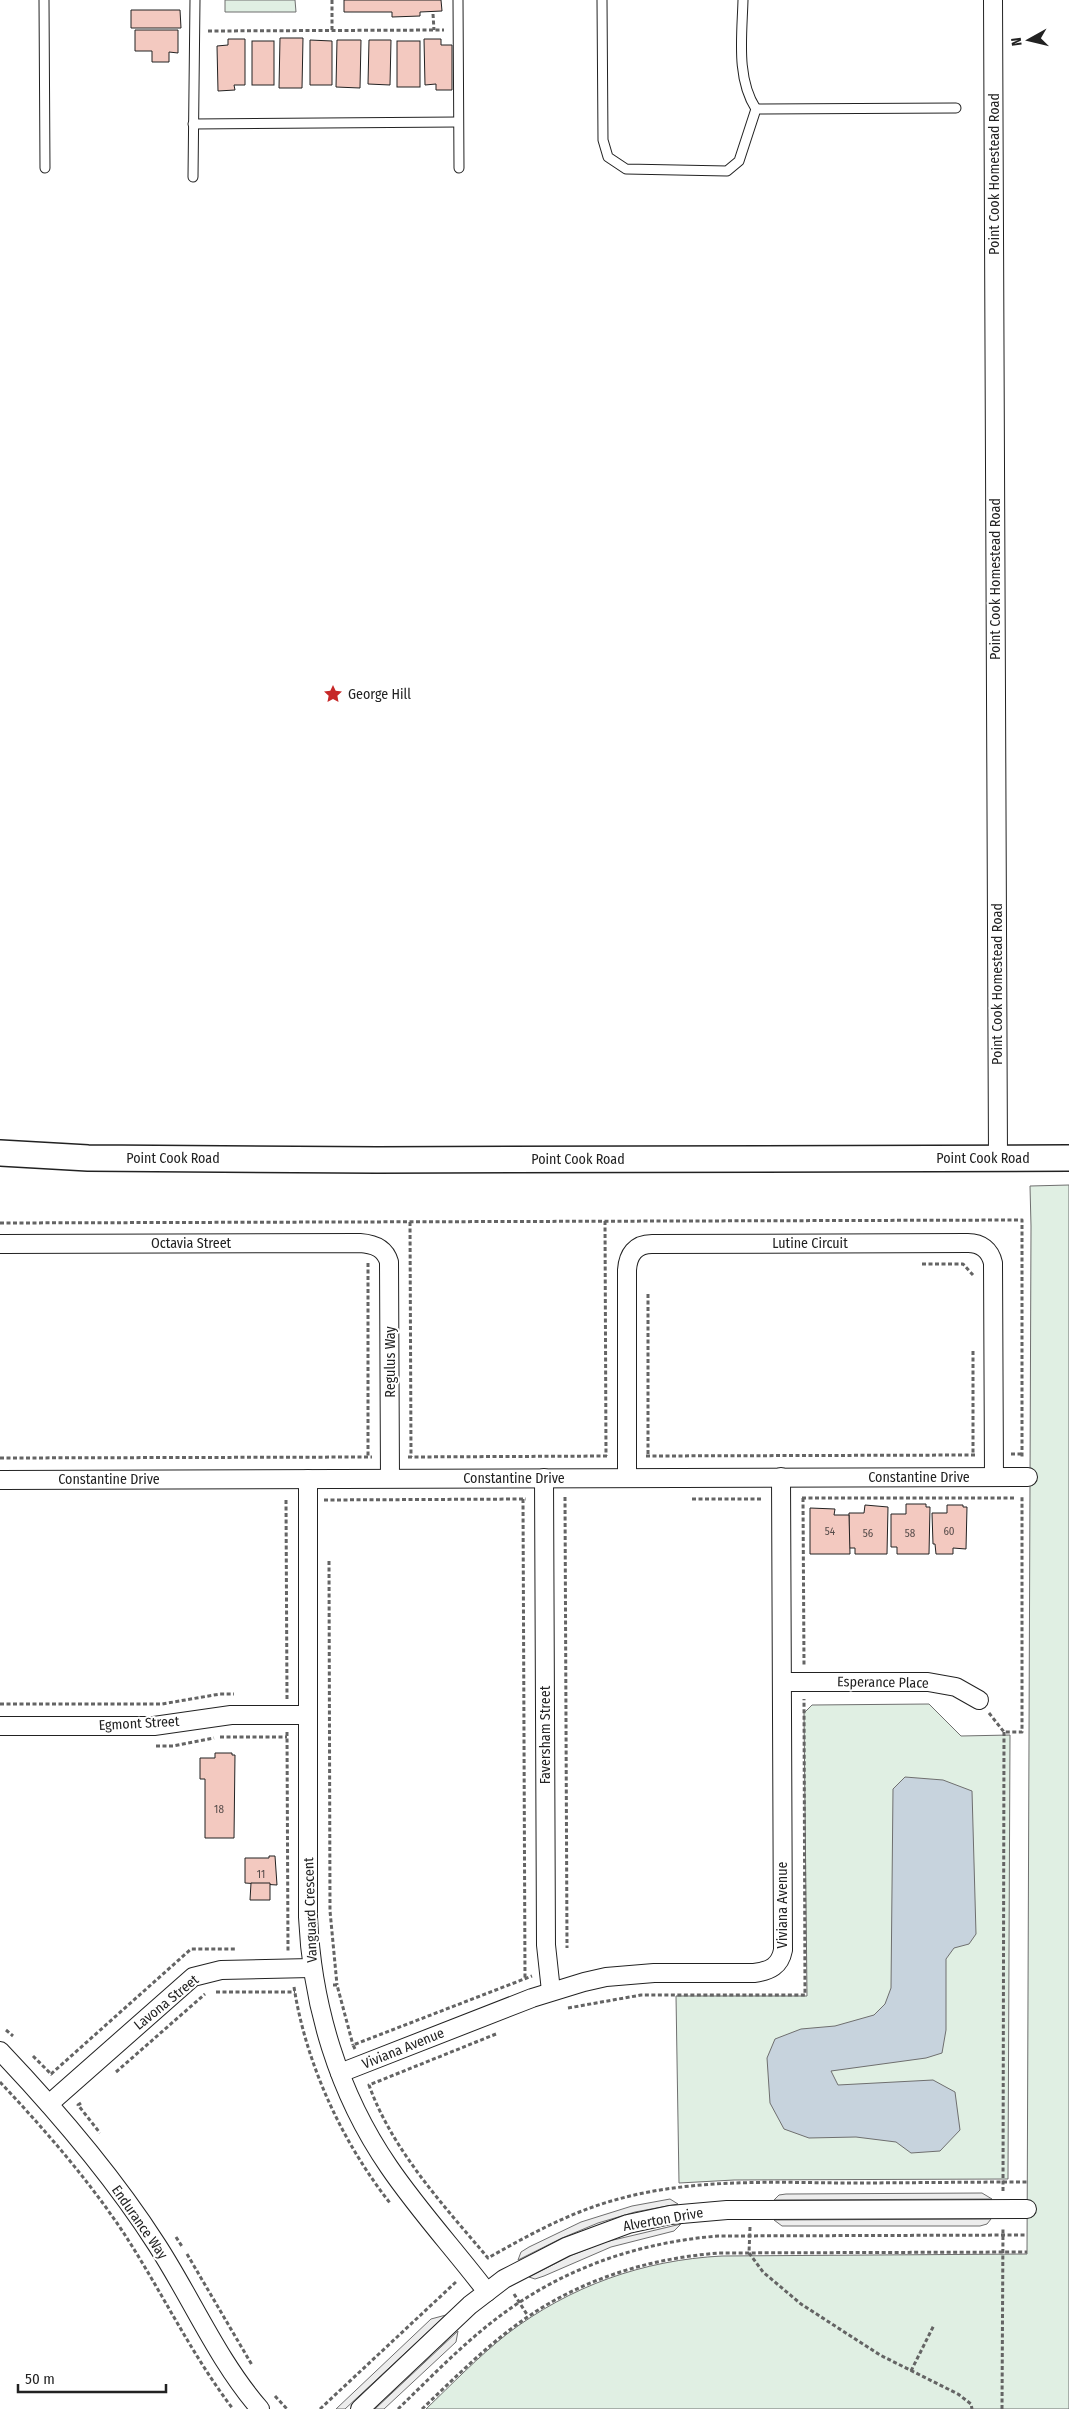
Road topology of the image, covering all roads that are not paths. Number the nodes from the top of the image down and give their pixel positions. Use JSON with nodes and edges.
{"nodes":[{"id":1,"x":44,"y":0,"type":"edge"},
{"id":2,"x":195,"y":0,"type":"edge"},
{"id":3,"x":458,"y":0,"type":"edge"},
{"id":4,"x":602,"y":0,"type":"edge"},
{"id":5,"x":742,"y":0,"type":"edge"},
{"id":6,"x":993,"y":0,"type":"edge"},
{"id":7,"x":956,"y":108,"type":"dead end"},
{"id":8,"x":756,"y":109,"type":"junction"},
{"id":9,"x":458,"y":122,"type":"junction"},
{"id":10,"x":194,"y":124,"type":"junction"},
{"id":11,"x":45,"y":168,"type":"dead end"},
{"id":12,"x":459,"y":168,"type":"dead end"},
{"id":13,"x":193,"y":177,"type":"dead end"},
{"id":14,"x":0,"y":1153,"type":"edge"},
{"id":15,"x":88,"y":1158,"type":"junction"},
{"id":16,"x":998,"y":1158,"type":"junction"},
{"id":17,"x":1069,"y":1158,"type":"edge"},
{"id":18,"x":0,"y":1168,"type":"edge"},
{"id":19,"x":0,"y":1244,"type":"edge"},
{"id":20,"x":375,"y":1246,"type":"joint"},
{"id":21,"x":994,"y":1476,"type":"junction"},
{"id":22,"x":627,"y":1477,"type":"junction"},
{"id":23,"x":781,"y":1477,"type":"junction"},
{"id":24,"x":1025,"y":1477,"type":"road end"},
{"id":25,"x":308,"y":1478,"type":"junction"},
{"id":26,"x":390,"y":1478,"type":"junction"},
{"id":27,"x":544,"y":1478,"type":"junction"},
{"id":28,"x":0,"y":1480,"type":"edge"},
{"id":29,"x":782,"y":1682,"type":"junction"},
{"id":30,"x":979,"y":1700,"type":"road end"},
{"id":31,"x":308,"y":1715,"type":"junction"},
{"id":32,"x":0,"y":1726,"type":"edge"},
{"id":33,"x":312,"y":1968,"type":"junction"},
{"id":34,"x":551,"y":1991,"type":"junction"},
{"id":35,"x":0,"y":2050,"type":"edge"},
{"id":36,"x":340,"y":2073,"type":"junction"},
{"id":37,"x":49,"y":2104,"type":"junction"},
{"id":38,"x":1027,"y":2209,"type":"dead end"},
{"id":39,"x":487,"y":2292,"type":"junction"},
{"id":40,"x":260,"y":2409,"type":"edge"},
{"id":41,"x":360,"y":2409,"type":"edge"}],
"edges":[{"from":1,"to":11,"type":"lane"},
{"from":2,"to":10,"type":"lane"},
{"from":3,"to":9,"type":"lane"},
{"from":4,"to":8,"type":"lane"},
{"from":5,"to":8,"type":"lane"},
{"from":6,"to":16,"type":"street","name":"Point Cook Homestead Road"},
{"from":7,"to":8,"type":"lane"},
{"from":9,"to":10,"type":"lane"},
{"from":9,"to":12,"type":"lane"},
{"from":10,"to":13,"type":"lane"},
{"from":14,"to":15,"type":"main road","name":"Point Cook Road"},
{"from":15,"to":16,"type":"main road","name":"Point Cook Road"},
{"from":15,"to":18,"type":"main road","name":"Point Cook Road"},
{"from":16,"to":17,"type":"main road","name":"Point Cook Road"},
{"from":19,"to":20,"type":"street","name":"Octavia Street"},
{"from":20,"to":26,"type":"street","name":"Regulus Way"},
{"from":21,"to":22,"type":"street","name":"Lutine Circuit"},
{"from":21,"to":23,"type":"street","name":"Constantine Drive"},
{"from":21,"to":24,"type":"street","name":"Constantine Drive"},
{"from":22,"to":23,"type":"street","name":"Constantine Drive"},
{"from":22,"to":27,"type":"street","name":"Constantine Drive"},
{"from":23,"to":29,"type":"street","name":"Viviana Avenue"},
{"from":25,"to":26,"type":"street","name":"Constantine Drive"},
{"from":25,"to":28,"type":"street","name":"Constantine Drive"},
{"from":25,"to":31,"type":"street","name":"Vanguard Crescent"},
{"from":26,"to":27,"type":"street","name":"Constantine Drive"},
{"from":27,"to":34,"type":"street","name":"Faversham Street"},
{"from":29,"to":30,"type":"street","name":"Esperance Place"},
{"from":29,"to":34,"type":"street","name":"Viviana Avenue"},
{"from":31,"to":32,"type":"street","name":"Egmont Street"},
{"from":31,"to":33,"type":"street","name":"Vanguard Crescent"},
{"from":33,"to":36,"type":"street","name":"Vanguard Crescent"},
{"from":33,"to":37,"type":"street","name":"Lavona Street"},
{"from":34,"to":36,"type":"street","name":"Viviana Avenue"},
{"from":35,"to":37,"type":"street","name":"Endurance Way"},
{"from":36,"to":39,"type":"street","name":"Vanguard Crescent"},
{"from":37,"to":40,"type":"street","name":"Endurance Way"},
{"from":38,"to":39,"type":"street","name":"Alverton Drive"},
{"from":39,"to":41,"type":"street","name":"Alverton Drive"}]}
